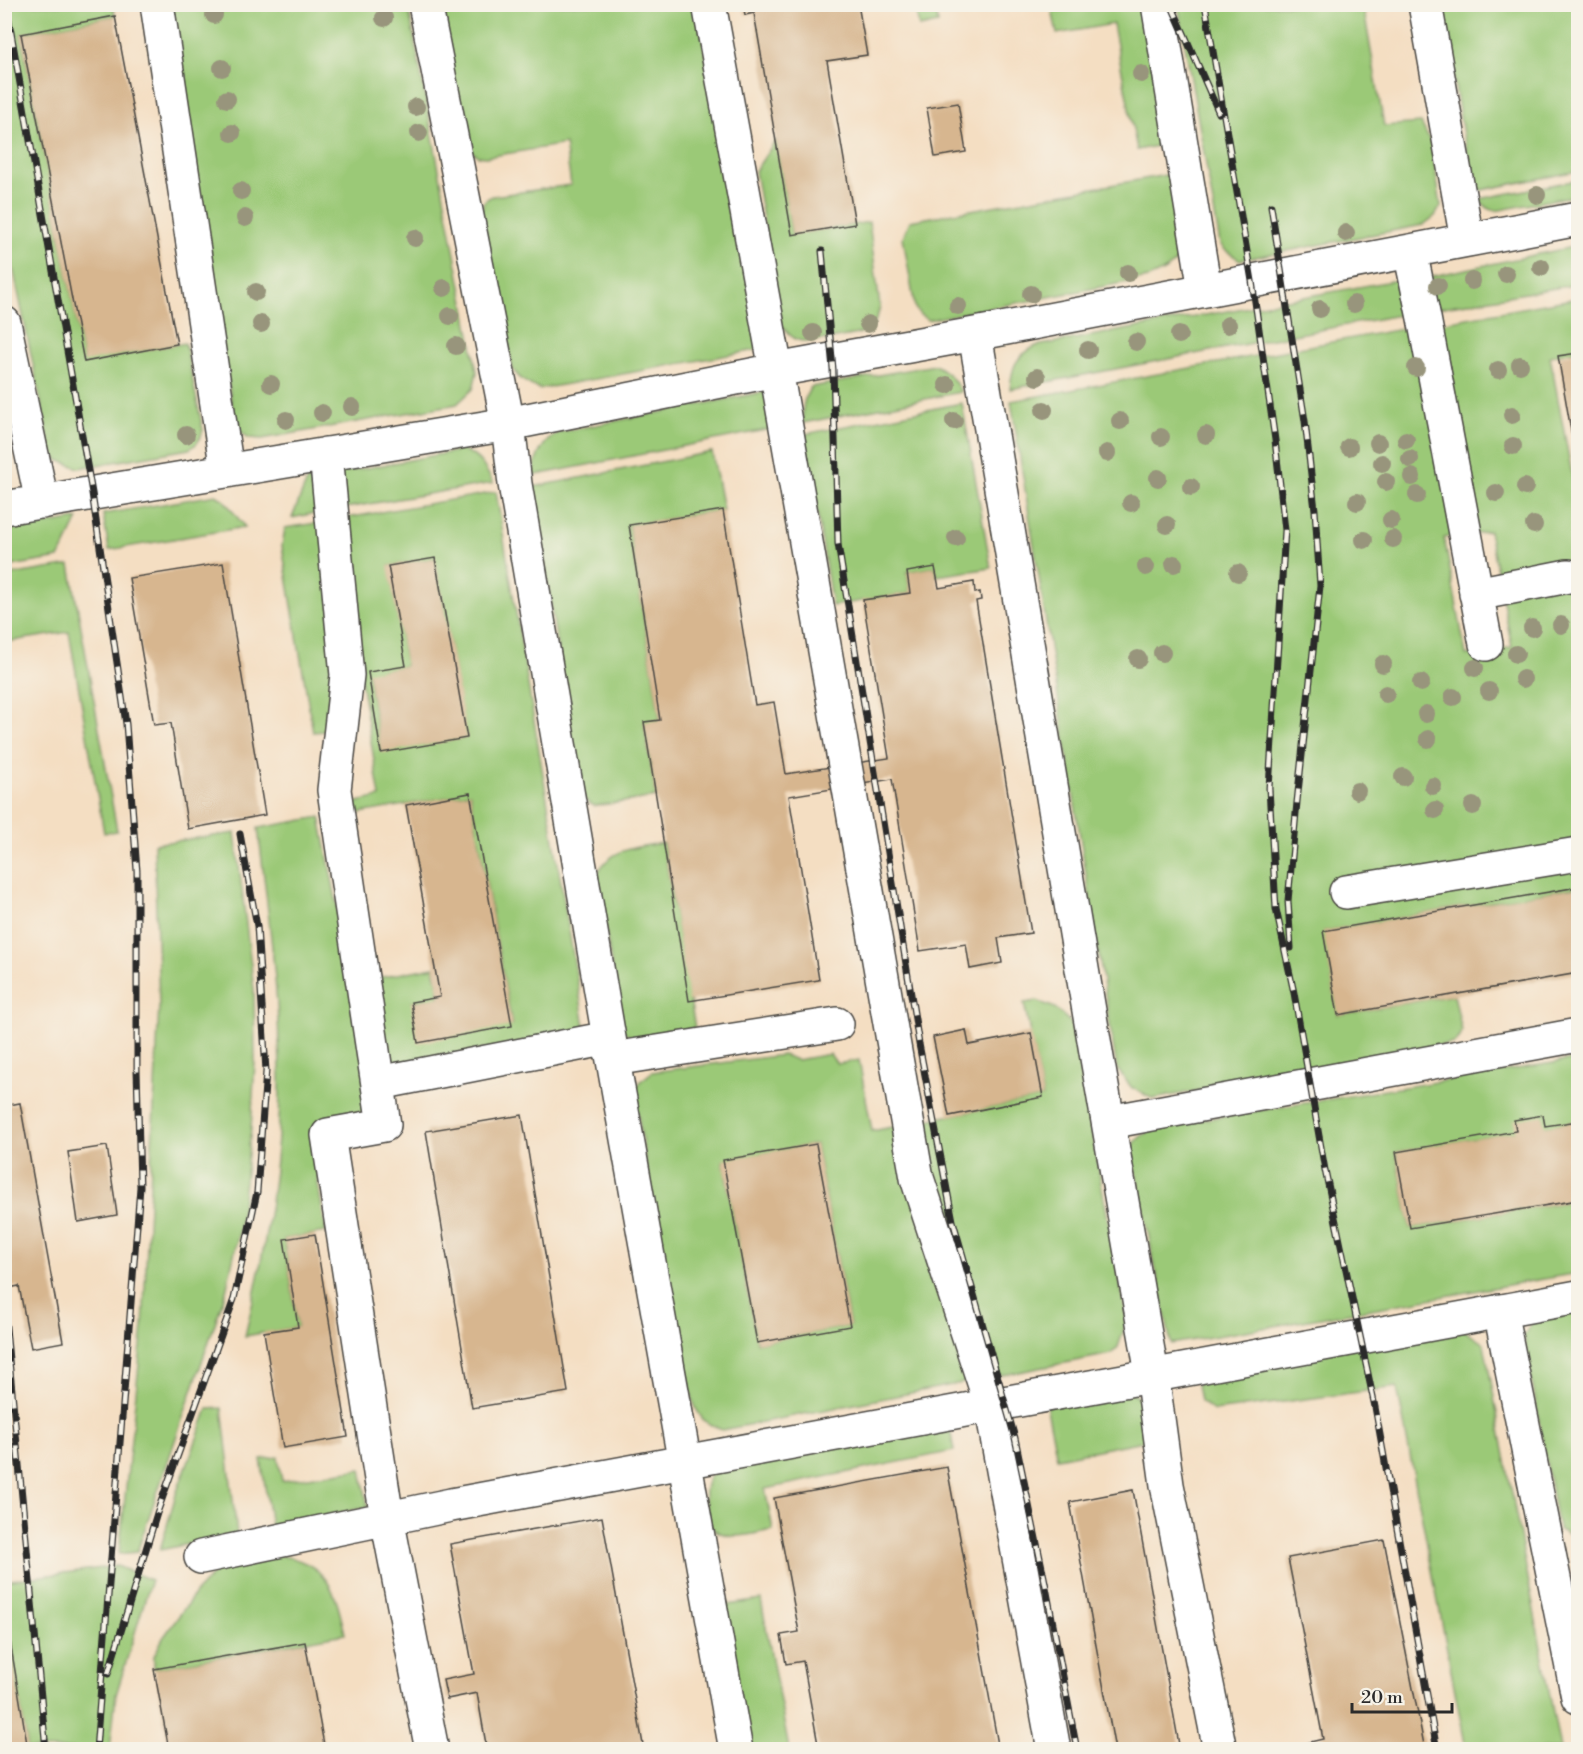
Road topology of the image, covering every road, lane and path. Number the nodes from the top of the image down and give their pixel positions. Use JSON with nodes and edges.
{"nodes":[{"id":1,"x":157,"y":4,"type":"edge"},
{"id":2,"x":425,"y":4,"type":"edge"},
{"id":3,"x":709,"y":4,"type":"edge"},
{"id":4,"x":1158,"y":4,"type":"edge"},
{"id":5,"x":1425,"y":4,"type":"edge"},
{"id":6,"x":1578,"y":219,"type":"edge"},
{"id":7,"x":1467,"y":240,"type":"junction"},
{"id":8,"x":1410,"y":251,"type":"junction"},
{"id":9,"x":1205,"y":290,"type":"junction"},
{"id":10,"x":4,"y":323,"type":"edge"},
{"id":11,"x":975,"y":334,"type":"junction"},
{"id":12,"x":776,"y":370,"type":"junction"},
{"id":13,"x":508,"y":424,"type":"junction"},
{"id":14,"x":326,"y":454,"type":"junction"},
{"id":15,"x":227,"y":471,"type":"junction"},
{"id":16,"x":42,"y":502,"type":"junction"},
{"id":17,"x":4,"y":508,"type":"edge"},
{"id":18,"x":1568,"y":576,"type":"dead end"},
{"id":19,"x":1476,"y":594,"type":"junction"},
{"id":20,"x":1486,"y":644,"type":"dead end"},
{"id":21,"x":1578,"y":854,"type":"edge"},
{"id":22,"x":1346,"y":892,"type":"dead end"},
{"id":23,"x":837,"y":1024,"type":"dead end"},
{"id":24,"x":1578,"y":1035,"type":"edge"},
{"id":25,"x":611,"y":1049,"type":"junction"},
{"id":26,"x":379,"y":1083,"type":"junction"},
{"id":27,"x":1109,"y":1122,"type":"junction"},
{"id":28,"x":1578,"y":1297,"type":"edge"},
{"id":29,"x":1500,"y":1311,"type":"junction"},
{"id":30,"x":1152,"y":1374,"type":"junction"},
{"id":31,"x":991,"y":1404,"type":"junction"},
{"id":32,"x":684,"y":1461,"type":"junction"},
{"id":33,"x":387,"y":1518,"type":"junction"},
{"id":34,"x":201,"y":1557,"type":"dead end"},
{"id":35,"x":1578,"y":1697,"type":"edge"},
{"id":36,"x":432,"y":1749,"type":"edge"},
{"id":37,"x":736,"y":1749,"type":"edge"},
{"id":38,"x":1054,"y":1749,"type":"edge"},
{"id":39,"x":1220,"y":1749,"type":"edge"}],
"edges":[{"from":1,"to":15,"type":"lane"},
{"from":2,"to":13,"type":"lane"},
{"from":3,"to":12,"type":"lane"},
{"from":4,"to":9,"type":"lane"},
{"from":5,"to":7,"type":"lane"},
{"from":6,"to":7,"type":"lane"},
{"from":7,"to":8,"type":"lane"},
{"from":8,"to":9,"type":"lane"},
{"from":8,"to":19,"type":"lane"},
{"from":9,"to":11,"type":"lane"},
{"from":10,"to":16,"type":"lane"},
{"from":11,"to":12,"type":"lane"},
{"from":11,"to":27,"type":"lane"},
{"from":12,"to":13,"type":"lane"},
{"from":12,"to":31,"type":"lane"},
{"from":13,"to":14,"type":"lane"},
{"from":13,"to":25,"type":"lane"},
{"from":14,"to":15,"type":"lane"},
{"from":14,"to":26,"type":"lane"},
{"from":15,"to":16,"type":"lane"},
{"from":16,"to":17,"type":"lane"},
{"from":18,"to":19,"type":"lane"},
{"from":19,"to":20,"type":"lane"},
{"from":21,"to":22,"type":"lane"},
{"from":23,"to":25,"type":"lane"},
{"from":24,"to":27,"type":"lane"},
{"from":25,"to":26,"type":"lane"},
{"from":25,"to":32,"type":"lane"},
{"from":26,"to":33,"type":"lane"},
{"from":27,"to":30,"type":"lane"},
{"from":28,"to":29,"type":"lane"},
{"from":29,"to":30,"type":"lane"},
{"from":29,"to":35,"type":"lane"},
{"from":30,"to":31,"type":"lane"},
{"from":30,"to":39,"type":"lane"},
{"from":31,"to":32,"type":"lane"},
{"from":31,"to":38,"type":"lane"},
{"from":32,"to":33,"type":"lane"},
{"from":32,"to":37,"type":"lane"},
{"from":33,"to":34,"type":"lane"},
{"from":33,"to":36,"type":"lane"}]}
